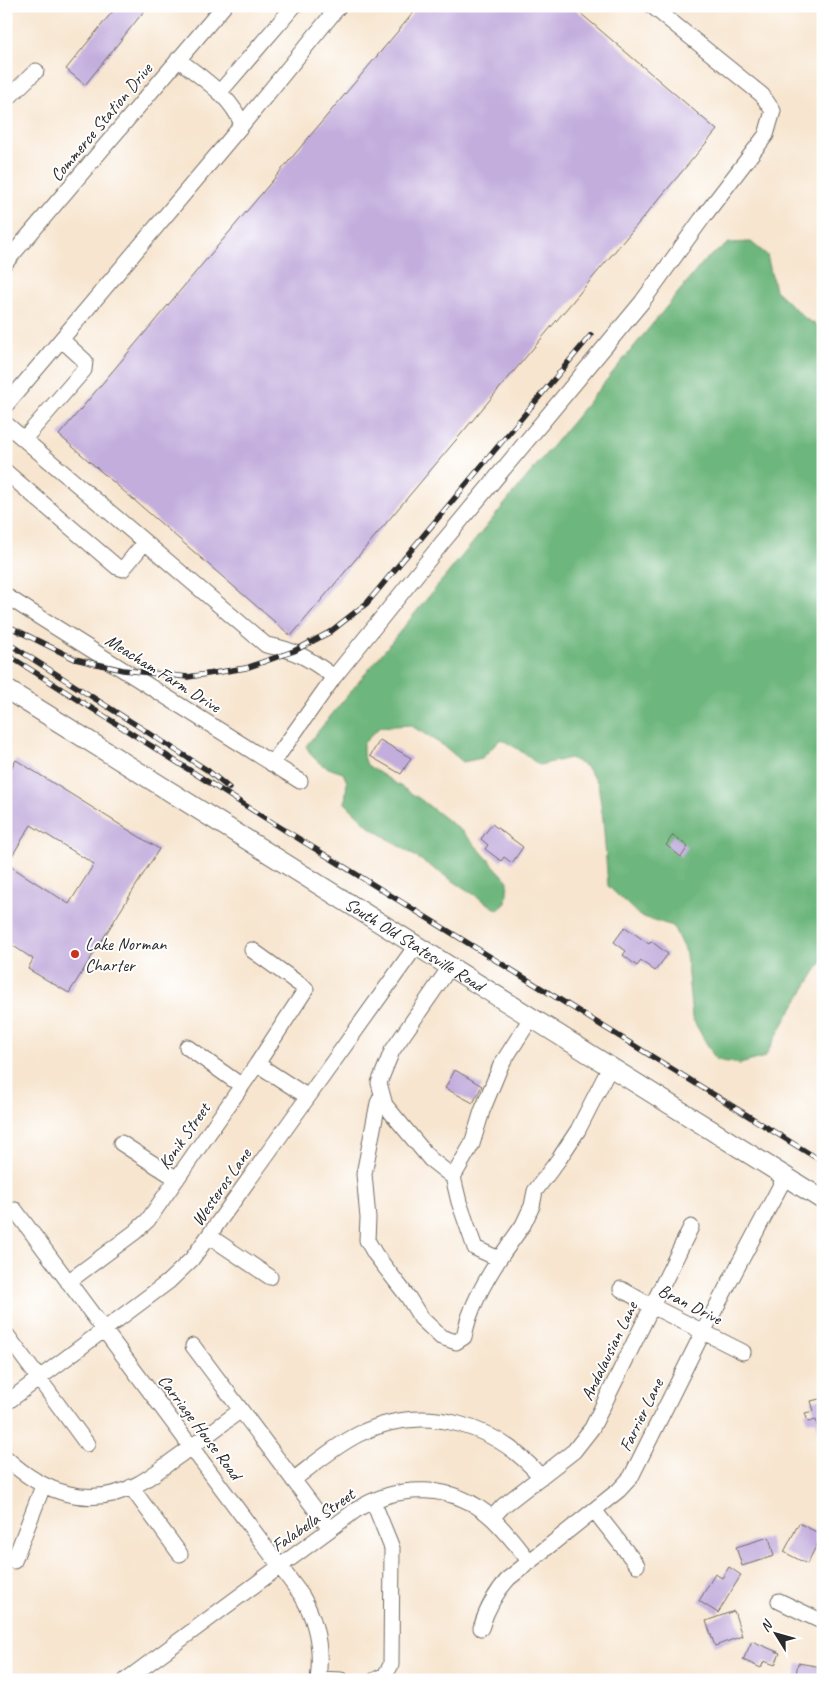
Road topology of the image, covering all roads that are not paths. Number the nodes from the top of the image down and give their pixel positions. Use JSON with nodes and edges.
{"nodes":[{"id":1,"x":224,"y":6,"type":"edge"},
{"id":2,"x":294,"y":6,"type":"edge"},
{"id":3,"x":339,"y":6,"type":"edge"},
{"id":4,"x":652,"y":6,"type":"edge"},
{"id":5,"x":178,"y":59,"type":"junction"},
{"id":6,"x":36,"y":71,"type":"dead end"},
{"id":7,"x":219,"y":93,"type":"junction"},
{"id":8,"x":6,"y":100,"type":"edge"},
{"id":9,"x":242,"y":125,"type":"junction"},
{"id":10,"x":6,"y":262,"type":"edge"},
{"id":11,"x":62,"y":340,"type":"junction"},
{"id":12,"x":6,"y":405,"type":"edge"},
{"id":13,"x":6,"y":424,"type":"edge"},
{"id":14,"x":24,"y":439,"type":"junction"},
{"id":15,"x":6,"y":472,"type":"edge"},
{"id":16,"x":145,"y":542,"type":"junction"},
{"id":17,"x":6,"y":596,"type":"edge"},
{"id":18,"x":334,"y":676,"type":"junction"},
{"id":19,"x":6,"y":689,"type":"edge"},
{"id":20,"x":272,"y":764,"type":"junction"},
{"id":21,"x":300,"y":782,"type":"dead end"},
{"id":22,"x":416,"y":946,"type":"junction"},
{"id":23,"x":252,"y":950,"type":"dead end"},
{"id":24,"x":450,"y":967,"type":"junction"},
{"id":25,"x":531,"y":1018,"type":"junction"},
{"id":26,"x":187,"y":1047,"type":"dead end"},
{"id":27,"x":257,"y":1064,"type":"junction"},
{"id":28,"x":610,"y":1067,"type":"junction"},
{"id":29,"x":242,"y":1086,"type":"junction"},
{"id":30,"x":382,"y":1095,"type":"junction"},
{"id":31,"x":308,"y":1097,"type":"junction"},
{"id":32,"x":121,"y":1143,"type":"dead end"},
{"id":33,"x":452,"y":1177,"type":"junction"},
{"id":34,"x":785,"y":1177,"type":"junction"},
{"id":35,"x":176,"y":1179,"type":"junction"},
{"id":36,"x":823,"y":1200,"type":"edge"},
{"id":37,"x":15,"y":1210,"type":"dead end"},
{"id":38,"x":691,"y":1228,"type":"dead end"},
{"id":39,"x":209,"y":1236,"type":"junction"},
{"id":40,"x":499,"y":1259,"type":"junction"},
{"id":41,"x":270,"y":1277,"type":"dead end"},
{"id":42,"x":68,"y":1282,"type":"junction"},
{"id":43,"x":621,"y":1289,"type":"dead end"},
{"id":44,"x":652,"y":1306,"type":"junction"},
{"id":45,"x":105,"y":1330,"type":"junction"},
{"id":46,"x":703,"y":1332,"type":"junction"},
{"id":47,"x":6,"y":1334,"type":"edge"},
{"id":48,"x":192,"y":1346,"type":"dead end"},
{"id":49,"x":744,"y":1352,"type":"dead end"},
{"id":50,"x":38,"y":1379,"type":"junction"},
{"id":51,"x":6,"y":1403,"type":"edge"},
{"id":52,"x":241,"y":1410,"type":"junction"},
{"id":53,"x":87,"y":1444,"type":"dead end"},
{"id":54,"x":192,"y":1447,"type":"junction"},
{"id":55,"x":6,"y":1458,"type":"edge"},
{"id":56,"x":541,"y":1477,"type":"junction"},
{"id":57,"x":293,"y":1480,"type":"junction"},
{"id":58,"x":42,"y":1486,"type":"junction"},
{"id":59,"x":131,"y":1488,"type":"junction"},
{"id":60,"x":373,"y":1501,"type":"junction"},
{"id":61,"x":594,"y":1510,"type":"junction"},
{"id":62,"x":492,"y":1518,"type":"junction"},
{"id":63,"x":330,"y":1530,"type":"junction"},
{"id":64,"x":180,"y":1554,"type":"dead end"},
{"id":65,"x":14,"y":1561,"type":"dead end"},
{"id":66,"x":530,"y":1562,"type":"junction"},
{"id":67,"x":637,"y":1565,"type":"dead end"},
{"id":68,"x":281,"y":1566,"type":"junction"},
{"id":69,"x":779,"y":1601,"type":"dead end"},
{"id":70,"x":823,"y":1622,"type":"edge"},
{"id":71,"x":481,"y":1628,"type":"dead end"},
{"id":72,"x":318,"y":1679,"type":"edge"},
{"id":73,"x":126,"y":1680,"type":"edge"},
{"id":74,"x":342,"y":1680,"type":"edge"},
{"id":75,"x":375,"y":1680,"type":"edge"}],
"edges":[{"from":1,"to":5,"type":"street","name":"Commerce Station Drive"},
{"from":2,"to":7,"type":"street"},
{"from":3,"to":9,"type":"street"},
{"from":4,"to":18,"type":"street"},
{"from":5,"to":7,"type":"street"},
{"from":5,"to":10,"type":"street","name":"Commerce Station Drive"},
{"from":6,"to":8,"type":"street"},
{"from":7,"to":9,"type":"street"},
{"from":9,"to":11,"type":"street"},
{"from":11,"to":12,"type":"street"},
{"from":11,"to":14,"type":"street"},
{"from":13,"to":14,"type":"street"},
{"from":14,"to":16,"type":"street"},
{"from":15,"to":16,"type":"street"},
{"from":16,"to":18,"type":"street"},
{"from":17,"to":20,"type":"street","name":"Meacham Farm Drive"},
{"from":18,"to":20,"type":"street"},
{"from":19,"to":22,"type":"main road","name":"South Old Statesville Road"},
{"from":20,"to":21,"type":"street","name":"Meacham Farm Drive"},
{"from":22,"to":24,"type":"main road","name":"South Old Statesville Road"},
{"from":22,"to":31,"type":"street","name":"Westeros Lane"},
{"from":23,"to":27,"type":"street","name":"Konik Street"},
{"from":24,"to":25,"type":"main road","name":"South Old Statesville Road"},
{"from":24,"to":30,"type":"street"},
{"from":25,"to":28,"type":"main road","name":"South Old Statesville Road"},
{"from":25,"to":33,"type":"street"},
{"from":26,"to":29,"type":"street"},
{"from":27,"to":29,"type":"street","name":"Konik Street"},
{"from":27,"to":31,"type":"street"},
{"from":28,"to":34,"type":"main road","name":"South Old Statesville Road"},
{"from":28,"to":40,"type":"street"},
{"from":29,"to":35,"type":"street","name":"Konik Street"},
{"from":30,"to":33,"type":"street"},
{"from":30,"to":40,"type":"street"},
{"from":31,"to":39,"type":"street","name":"Westeros Lane"},
{"from":32,"to":35,"type":"street"},
{"from":33,"to":40,"type":"street"},
{"from":34,"to":36,"type":"main road","name":"South Old Statesville Road"},
{"from":34,"to":46,"type":"street","name":"Farrier Lane"},
{"from":35,"to":42,"type":"street","name":"Konik Street"},
{"from":37,"to":42,"type":"street","name":"Carriage House Road"},
{"from":38,"to":44,"type":"street","name":"Andalausian Lane"},
{"from":39,"to":41,"type":"street"},
{"from":39,"to":45,"type":"street","name":"Westeros Lane"},
{"from":42,"to":45,"type":"street","name":"Carriage House Road"},
{"from":43,"to":44,"type":"street","name":"Bran Drive"},
{"from":44,"to":46,"type":"street","name":"Bran Drive"},
{"from":44,"to":56,"type":"street","name":"Andalausian Lane"},
{"from":45,"to":50,"type":"street","name":"Westeros Lane"},
{"from":45,"to":54,"type":"street","name":"Carriage House Road"},
{"from":46,"to":49,"type":"street","name":"Bran Drive"},
{"from":46,"to":61,"type":"street","name":"Farrier Lane"},
{"from":47,"to":50,"type":"street"},
{"from":48,"to":52,"type":"street"},
{"from":50,"to":51,"type":"street","name":"Westeros Lane"},
{"from":50,"to":53,"type":"street"},
{"from":52,"to":54,"type":"street"},
{"from":52,"to":57,"type":"street"},
{"from":54,"to":59,"type":"street"},
{"from":54,"to":68,"type":"street","name":"Carriage House Road"},
{"from":55,"to":58,"type":"street"},
{"from":56,"to":57,"type":"street"},
{"from":56,"to":62,"type":"street","name":"Andalausian Lane"},
{"from":57,"to":63,"type":"street"},
{"from":58,"to":59,"type":"street"},
{"from":58,"to":65,"type":"street"},
{"from":59,"to":64,"type":"street"},
{"from":60,"to":62,"type":"street","name":"Falabella Street"},
{"from":60,"to":63,"type":"street","name":"Falabella Street"},
{"from":60,"to":75,"type":"street"},
{"from":61,"to":66,"type":"street","name":"Farrier Lane"},
{"from":61,"to":67,"type":"street"},
{"from":62,"to":66,"type":"street","name":"Falabella Street"},
{"from":63,"to":68,"type":"street","name":"Falabella Street"},
{"from":66,"to":71,"type":"street","name":"Farrier Lane"},
{"from":68,"to":72,"type":"street","name":"Carriage House Road"},
{"from":68,"to":73,"type":"street","name":"Falabella Street"},
{"from":69,"to":70,"type":"street"},
{"from":72,"to":74,"type":"street"}]}
